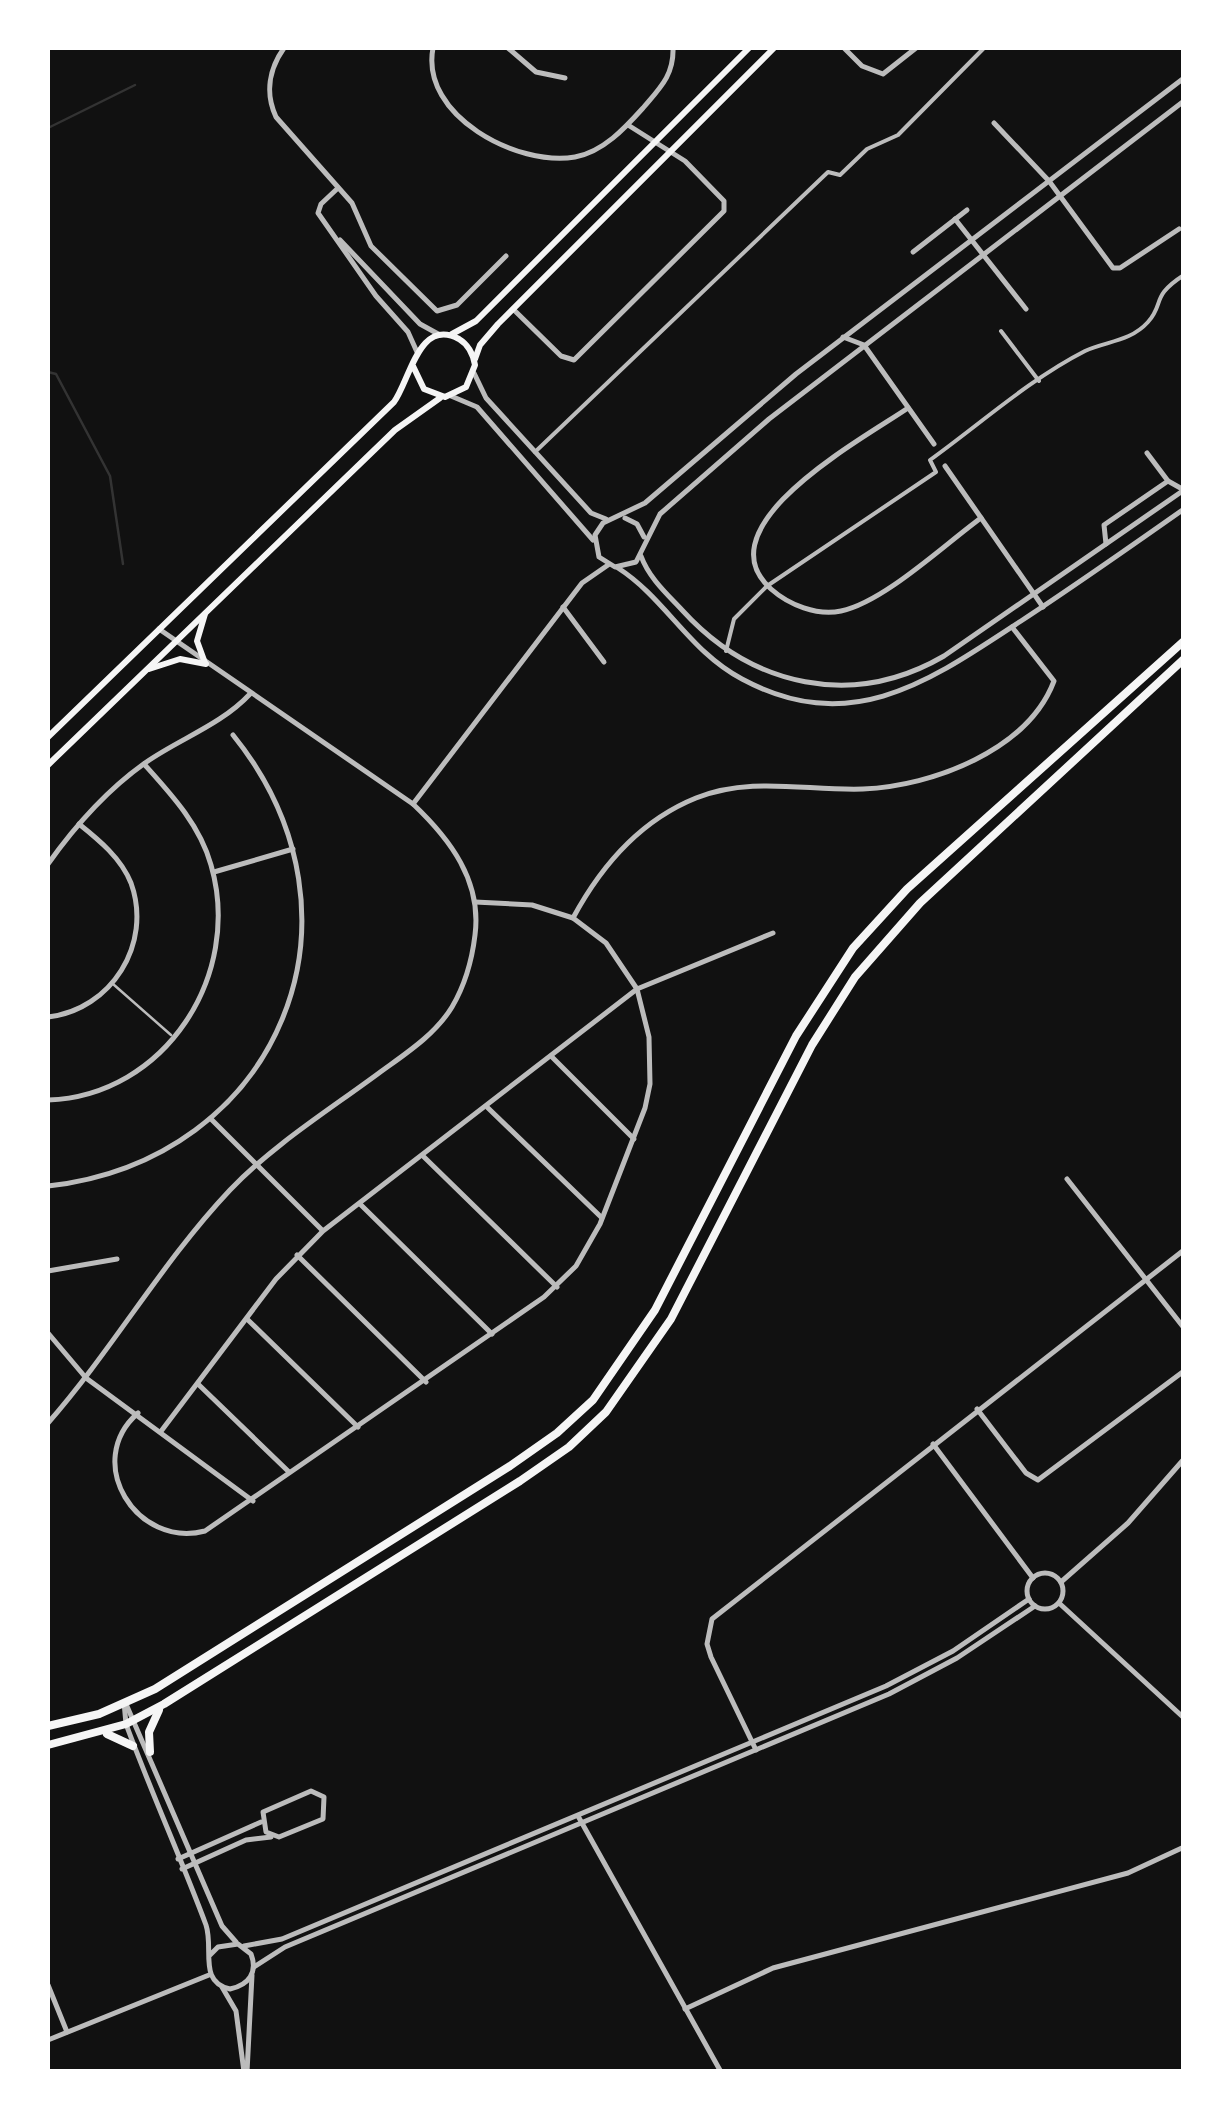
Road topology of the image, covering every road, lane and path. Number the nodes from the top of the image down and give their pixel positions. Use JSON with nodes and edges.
{"nodes":[{"id":1,"x":284,"y":48,"type":"edge"},
{"id":2,"x":433,"y":48,"type":"edge"},
{"id":3,"x":508,"y":48,"type":"edge"},
{"id":4,"x":672,"y":48,"type":"edge"},
{"id":5,"x":748,"y":48,"type":"edge"},
{"id":6,"x":774,"y":48,"type":"edge"},
{"id":7,"x":844,"y":48,"type":"edge"},
{"id":8,"x":916,"y":48,"type":"edge"},
{"id":9,"x":984,"y":48,"type":"edge"},
{"id":10,"x":564,"y":78,"type":"dead end"},
{"id":11,"x":1184,"y":78,"type":"edge"},
{"id":12,"x":1184,"y":100,"type":"edge"},
{"id":13,"x":994,"y":123,"type":"dead end"},
{"id":14,"x":628,"y":125,"type":"junction"},
{"id":15,"x":653,"y":142,"type":"junction"},
{"id":16,"x":670,"y":151,"type":"junction"},
{"id":17,"x":1049,"y":180,"type":"junction"},
{"id":18,"x":338,"y":188,"type":"junction"},
{"id":19,"x":1059,"y":196,"type":"junction"},
{"id":20,"x":967,"y":210,"type":"dead end"},
{"id":21,"x":956,"y":219,"type":"junction"},
{"id":22,"x":328,"y":227,"type":"junction"},
{"id":23,"x":1179,"y":229,"type":"dead end"},
{"id":24,"x":972,"y":239,"type":"junction"},
{"id":25,"x":912,"y":252,"type":"dead end"},
{"id":26,"x":983,"y":254,"type":"junction"},
{"id":27,"x":506,"y":256,"type":"dead end"},
{"id":28,"x":1184,"y":274,"type":"edge"},
{"id":29,"x":513,"y":309,"type":"junction"},
{"id":30,"x":1026,"y":310,"type":"dead end"},
{"id":31,"x":1001,"y":331,"type":"dead end"},
{"id":32,"x":445,"y":336,"type":"junction"},
{"id":33,"x":843,"y":337,"type":"junction"},
{"id":34,"x":864,"y":345,"type":"junction"},
{"id":35,"x":417,"y":352,"type":"junction"},
{"id":36,"x":475,"y":361,"type":"junction"},
{"id":37,"x":413,"y":366,"type":"junction"},
{"id":38,"x":474,"y":372,"type":"junction"},
{"id":39,"x":1039,"y":381,"type":"junction"},
{"id":40,"x":448,"y":396,"type":"junction"},
{"id":41,"x":908,"y":408,"type":"junction"},
{"id":42,"x":934,"y":444,"type":"dead end"},
{"id":43,"x":535,"y":452,"type":"junction"},
{"id":44,"x":1147,"y":453,"type":"dead end"},
{"id":45,"x":945,"y":466,"type":"dead end"},
{"id":46,"x":1168,"y":481,"type":"junction"},
{"id":47,"x":1184,"y":490,"type":"edge"},
{"id":48,"x":1184,"y":509,"type":"edge"},
{"id":49,"x":620,"y":517,"type":"junction"},
{"id":50,"x":981,"y":518,"type":"junction"},
{"id":51,"x":609,"y":519,"type":"junction"},
{"id":52,"x":645,"y":540,"type":"junction"},
{"id":53,"x":594,"y":543,"type":"junction"},
{"id":54,"x":1106,"y":544,"type":"junction"},
{"id":55,"x":596,"y":552,"type":"junction"},
{"id":56,"x":641,"y":556,"type":"junction"},
{"id":57,"x":612,"y":566,"type":"junction"},
{"id":58,"x":582,"y":583,"type":"junction"},
{"id":59,"x":767,"y":586,"type":"junction"},
{"id":60,"x":1034,"y":594,"type":"junction"},
{"id":61,"x":563,"y":607,"type":"junction"},
{"id":62,"x":1043,"y":607,"type":"junction"},
{"id":63,"x":206,"y":612,"type":"junction"},
{"id":64,"x":1012,"y":627,"type":"junction"},
{"id":65,"x":159,"y":629,"type":"junction"},
{"id":66,"x":1184,"y":640,"type":"edge"},
{"id":67,"x":174,"y":643,"type":"junction"},
{"id":68,"x":726,"y":651,"type":"junction"},
{"id":69,"x":1184,"y":659,"type":"edge"},
{"id":70,"x":604,"y":662,"type":"dead end"},
{"id":71,"x":206,"y":664,"type":"junction"},
{"id":72,"x":144,"y":672,"type":"junction"},
{"id":73,"x":250,"y":694,"type":"junction"},
{"id":74,"x":233,"y":735,"type":"dead end"},
{"id":75,"x":48,"y":737,"type":"edge"},
{"id":76,"x":144,"y":764,"type":"junction"},
{"id":77,"x":48,"y":765,"type":"edge"},
{"id":78,"x":412,"y":804,"type":"junction"},
{"id":79,"x":79,"y":824,"type":"junction"},
{"id":80,"x":293,"y":850,"type":"junction"},
{"id":81,"x":48,"y":864,"type":"edge"},
{"id":82,"x":213,"y":873,"type":"junction"},
{"id":83,"x":475,"y":902,"type":"junction"},
{"id":84,"x":573,"y":918,"type":"junction"},
{"id":85,"x":774,"y":933,"type":"dead end"},
{"id":86,"x":112,"y":983,"type":"junction"},
{"id":87,"x":637,"y":988,"type":"junction"},
{"id":88,"x":48,"y":1017,"type":"edge"},
{"id":89,"x":174,"y":1038,"type":"junction"},
{"id":90,"x":551,"y":1056,"type":"junction"},
{"id":91,"x":48,"y":1100,"type":"edge"},
{"id":92,"x":488,"y":1108,"type":"junction"},
{"id":93,"x":212,"y":1119,"type":"junction"},
{"id":94,"x":634,"y":1139,"type":"junction"},
{"id":95,"x":424,"y":1157,"type":"junction"},
{"id":96,"x":256,"y":1164,"type":"junction"},
{"id":97,"x":1066,"y":1178,"type":"dead end"},
{"id":98,"x":48,"y":1186,"type":"edge"},
{"id":99,"x":360,"y":1204,"type":"junction"},
{"id":100,"x":602,"y":1218,"type":"junction"},
{"id":101,"x":322,"y":1231,"type":"junction"},
{"id":102,"x":1184,"y":1250,"type":"edge"},
{"id":103,"x":298,"y":1256,"type":"junction"},
{"id":104,"x":117,"y":1259,"type":"dead end"},
{"id":105,"x":48,"y":1271,"type":"edge"},
{"id":106,"x":1146,"y":1279,"type":"junction"},
{"id":107,"x":556,"y":1286,"type":"junction"},
{"id":108,"x":247,"y":1318,"type":"junction"},
{"id":109,"x":1184,"y":1328,"type":"edge"},
{"id":110,"x":48,"y":1332,"type":"edge"},
{"id":111,"x":492,"y":1334,"type":"junction"},
{"id":112,"x":1184,"y":1371,"type":"edge"},
{"id":113,"x":86,"y":1378,"type":"junction"},
{"id":114,"x":426,"y":1382,"type":"junction"},
{"id":115,"x":198,"y":1384,"type":"junction"},
{"id":116,"x":977,"y":1409,"type":"junction"},
{"id":117,"x":138,"y":1413,"type":"junction"},
{"id":118,"x":48,"y":1423,"type":"edge"},
{"id":119,"x":358,"y":1427,"type":"junction"},
{"id":120,"x":162,"y":1430,"type":"junction"},
{"id":121,"x":933,"y":1444,"type":"junction"},
{"id":122,"x":1184,"y":1459,"type":"edge"},
{"id":123,"x":290,"y":1473,"type":"junction"},
{"id":124,"x":252,"y":1501,"type":"junction"},
{"id":125,"x":1033,"y":1578,"type":"junction"},
{"id":126,"x":1061,"y":1582,"type":"junction"},
{"id":127,"x":1029,"y":1599,"type":"junction"},
{"id":128,"x":1058,"y":1603,"type":"junction"},
{"id":129,"x":1036,"y":1606,"type":"junction"},
{"id":130,"x":173,"y":1699,"type":"junction"},
{"id":131,"x":124,"y":1702,"type":"junction"},
{"id":132,"x":1184,"y":1718,"type":"edge"},
{"id":133,"x":136,"y":1720,"type":"junction"},
{"id":134,"x":126,"y":1724,"type":"junction"},
{"id":135,"x":48,"y":1726,"type":"edge"},
{"id":136,"x":92,"y":1734,"type":"junction"},
{"id":137,"x":753,"y":1742,"type":"junction"},
{"id":138,"x":48,"y":1745,"type":"edge"},
{"id":139,"x":134,"y":1746,"type":"junction"},
{"id":140,"x":756,"y":1750,"type":"junction"},
{"id":141,"x":150,"y":1752,"type":"junction"},
{"id":142,"x":580,"y":1819,"type":"junction"},
{"id":143,"x":261,"y":1822,"type":"junction"},
{"id":144,"x":271,"y":1836,"type":"junction"},
{"id":145,"x":1184,"y":1847,"type":"edge"},
{"id":146,"x":192,"y":1854,"type":"junction"},
{"id":147,"x":178,"y":1859,"type":"junction"},
{"id":148,"x":196,"y":1864,"type":"junction"},
{"id":149,"x":182,"y":1869,"type":"junction"},
{"id":150,"x":241,"y":1945,"type":"junction"},
{"id":151,"x":210,"y":1955,"type":"junction"},
{"id":152,"x":254,"y":1967,"type":"junction"},
{"id":153,"x":210,"y":1974,"type":"junction"},
{"id":154,"x":252,"y":1975,"type":"junction"},
{"id":155,"x":48,"y":1986,"type":"edge"},
{"id":156,"x":222,"y":1987,"type":"junction"},
{"id":157,"x":685,"y":2009,"type":"junction"},
{"id":158,"x":67,"y":2032,"type":"junction"},
{"id":159,"x":48,"y":2040,"type":"edge"},
{"id":160,"x":246,"y":2072,"type":"edge"},
{"id":161,"x":720,"y":2072,"type":"edge"}],
"edges":[{"from":1,"to":18,"type":"street"},
{"from":2,"to":14,"type":"street"},
{"from":3,"to":10,"type":"street"},
{"from":4,"to":14,"type":"street"},
{"from":5,"to":15,"type":"main road"},
{"from":6,"to":16,"type":"main road"},
{"from":7,"to":8,"type":"street"},
{"from":9,"to":43,"type":"street"},
{"from":11,"to":17,"type":"street"},
{"from":12,"to":19,"type":"street"},
{"from":13,"to":17,"type":"street"},
{"from":14,"to":15,"type":"street"},
{"from":15,"to":16,"type":"street"},
{"from":15,"to":32,"type":"main road"},
{"from":16,"to":29,"type":"main road"},
{"from":16,"to":29,"type":"street"},
{"from":17,"to":19,"type":"street"},
{"from":17,"to":24,"type":"street"},
{"from":18,"to":22,"type":"street"},
{"from":18,"to":27,"type":"street"},
{"from":19,"to":23,"type":"street"},
{"from":19,"to":26,"type":"street"},
{"from":20,"to":21,"type":"street"},
{"from":21,"to":24,"type":"street"},
{"from":21,"to":25,"type":"street"},
{"from":22,"to":32,"type":"street"},
{"from":22,"to":35,"type":"street"},
{"from":24,"to":26,"type":"street"},
{"from":24,"to":33,"type":"street"},
{"from":26,"to":30,"type":"street"},
{"from":26,"to":34,"type":"street"},
{"from":28,"to":39,"type":"street"},
{"from":29,"to":36,"type":"main road"},
{"from":31,"to":39,"type":"street"},
{"from":32,"to":35,"type":"main road"},
{"from":32,"to":36,"type":"main road"},
{"from":33,"to":34,"type":"street"},
{"from":33,"to":49,"type":"street"},
{"from":34,"to":41,"type":"street"},
{"from":34,"to":52,"type":"street"},
{"from":35,"to":37,"type":"main road"},
{"from":36,"to":38,"type":"main road"},
{"from":37,"to":40,"type":"main road"},
{"from":37,"to":65,"type":"main road"},
{"from":38,"to":40,"type":"main road"},
{"from":38,"to":43,"type":"street"},
{"from":39,"to":59,"type":"street"},
{"from":40,"to":53,"type":"street"},
{"from":40,"to":63,"type":"main road"},
{"from":41,"to":42,"type":"street"},
{"from":41,"to":59,"type":"street"},
{"from":43,"to":51,"type":"street"},
{"from":44,"to":46,"type":"street"},
{"from":45,"to":50,"type":"street"},
{"from":46,"to":47,"type":"street"},
{"from":46,"to":54,"type":"street"},
{"from":47,"to":54,"type":"street"},
{"from":48,"to":62,"type":"street"},
{"from":49,"to":51,"type":"street"},
{"from":49,"to":52,"type":"street"},
{"from":50,"to":59,"type":"street"},
{"from":50,"to":60,"type":"street"},
{"from":51,"to":53,"type":"street"},
{"from":52,"to":56,"type":"street"},
{"from":53,"to":55,"type":"street"},
{"from":54,"to":60,"type":"street"},
{"from":55,"to":57,"type":"street"},
{"from":55,"to":58,"type":"street"},
{"from":56,"to":57,"type":"street"},
{"from":56,"to":68,"type":"street"},
{"from":57,"to":58,"type":"street"},
{"from":57,"to":64,"type":"street"},
{"from":58,"to":61,"type":"street"},
{"from":59,"to":68,"type":"street"},
{"from":60,"to":62,"type":"street"},
{"from":60,"to":68,"type":"street"},
{"from":61,"to":70,"type":"street"},
{"from":61,"to":78,"type":"street"},
{"from":62,"to":64,"type":"street"},
{"from":63,"to":67,"type":"main road"},
{"from":63,"to":71,"type":"main road"},
{"from":64,"to":84,"type":"street"},
{"from":65,"to":67,"type":"street"},
{"from":65,"to":75,"type":"main road"},
{"from":66,"to":131,"type":"highway"},
{"from":67,"to":71,"type":"street"},
{"from":67,"to":72,"type":"main road"},
{"from":69,"to":130,"type":"highway"},
{"from":71,"to":72,"type":"main road"},
{"from":71,"to":73,"type":"street"},
{"from":72,"to":77,"type":"main road"},
{"from":73,"to":76,"type":"street"},
{"from":73,"to":78,"type":"street"},
{"from":74,"to":80,"type":"street"},
{"from":76,"to":79,"type":"street"},
{"from":76,"to":82,"type":"street"},
{"from":78,"to":83,"type":"street"},
{"from":79,"to":81,"type":"street"},
{"from":79,"to":86,"type":"street"},
{"from":80,"to":82,"type":"street"},
{"from":80,"to":93,"type":"street"},
{"from":82,"to":89,"type":"street"},
{"from":83,"to":84,"type":"street"},
{"from":83,"to":96,"type":"street"},
{"from":84,"to":87,"type":"street"},
{"from":85,"to":87,"type":"street"},
{"from":86,"to":88,"type":"street"},
{"from":86,"to":89,"type":"lane"},
{"from":87,"to":90,"type":"street"},
{"from":87,"to":94,"type":"street"},
{"from":89,"to":91,"type":"street"},
{"from":90,"to":92,"type":"street"},
{"from":90,"to":94,"type":"street"},
{"from":92,"to":95,"type":"street"},
{"from":92,"to":100,"type":"street"},
{"from":93,"to":96,"type":"street"},
{"from":93,"to":98,"type":"street"},
{"from":94,"to":100,"type":"street"},
{"from":95,"to":99,"type":"street"},
{"from":95,"to":107,"type":"street"},
{"from":96,"to":101,"type":"street"},
{"from":96,"to":113,"type":"street"},
{"from":97,"to":106,"type":"street"},
{"from":99,"to":101,"type":"street"},
{"from":99,"to":111,"type":"street"},
{"from":100,"to":107,"type":"street"},
{"from":101,"to":103,"type":"street"},
{"from":102,"to":106,"type":"street"},
{"from":103,"to":108,"type":"street"},
{"from":103,"to":114,"type":"street"},
{"from":104,"to":105,"type":"street"},
{"from":106,"to":109,"type":"street"},
{"from":106,"to":116,"type":"street"},
{"from":107,"to":111,"type":"street"},
{"from":108,"to":115,"type":"street"},
{"from":108,"to":119,"type":"street"},
{"from":110,"to":113,"type":"street"},
{"from":111,"to":114,"type":"street"},
{"from":112,"to":116,"type":"street"},
{"from":113,"to":117,"type":"street"},
{"from":113,"to":118,"type":"street"},
{"from":114,"to":119,"type":"street"},
{"from":115,"to":120,"type":"street"},
{"from":115,"to":123,"type":"street"},
{"from":116,"to":121,"type":"street"},
{"from":117,"to":120,"type":"street"},
{"from":117,"to":124,"type":"street"},
{"from":119,"to":123,"type":"street"},
{"from":120,"to":124,"type":"street"},
{"from":121,"to":125,"type":"street"},
{"from":121,"to":137,"type":"street"},
{"from":122,"to":126,"type":"street"},
{"from":123,"to":124,"type":"street"},
{"from":125,"to":126,"type":"street"},
{"from":125,"to":127,"type":"street"},
{"from":126,"to":128,"type":"street"},
{"from":127,"to":129,"type":"street"},
{"from":127,"to":137,"type":"street"},
{"from":128,"to":129,"type":"street"},
{"from":128,"to":132,"type":"street"},
{"from":129,"to":140,"type":"street"},
{"from":130,"to":133,"type":"highway"},
{"from":130,"to":141,"type":"highway"},
{"from":131,"to":133,"type":"street"},
{"from":131,"to":134,"type":"street"},
{"from":131,"to":135,"type":"highway"},
{"from":133,"to":134,"type":"highway"},
{"from":133,"to":141,"type":"street"},
{"from":134,"to":136,"type":"highway"},
{"from":134,"to":139,"type":"street"},
{"from":136,"to":138,"type":"highway"},
{"from":136,"to":139,"type":"highway"},
{"from":137,"to":140,"type":"street"},
{"from":137,"to":142,"type":"street"},
{"from":139,"to":147,"type":"street"},
{"from":140,"to":142,"type":"street"},
{"from":141,"to":146,"type":"street"},
{"from":142,"to":150,"type":"street"},
{"from":142,"to":152,"type":"street"},
{"from":142,"to":157,"type":"street"},
{"from":143,"to":144,"type":"street"},
{"from":143,"to":144,"type":"street"},
{"from":143,"to":146,"type":"street"},
{"from":144,"to":148,"type":"street"},
{"from":145,"to":157,"type":"street"},
{"from":146,"to":147,"type":"street"},
{"from":146,"to":148,"type":"street"},
{"from":147,"to":149,"type":"street"},
{"from":148,"to":149,"type":"street"},
{"from":148,"to":150,"type":"street"},
{"from":149,"to":151,"type":"street"},
{"from":150,"to":151,"type":"street"},
{"from":150,"to":152,"type":"street"},
{"from":151,"to":153,"type":"street"},
{"from":152,"to":154,"type":"street"},
{"from":153,"to":156,"type":"street"},
{"from":153,"to":158,"type":"street"},
{"from":154,"to":156,"type":"street"},
{"from":154,"to":160,"type":"street"},
{"from":155,"to":158,"type":"street"},
{"from":156,"to":160,"type":"street"},
{"from":157,"to":161,"type":"street"},
{"from":158,"to":159,"type":"street"}]}
